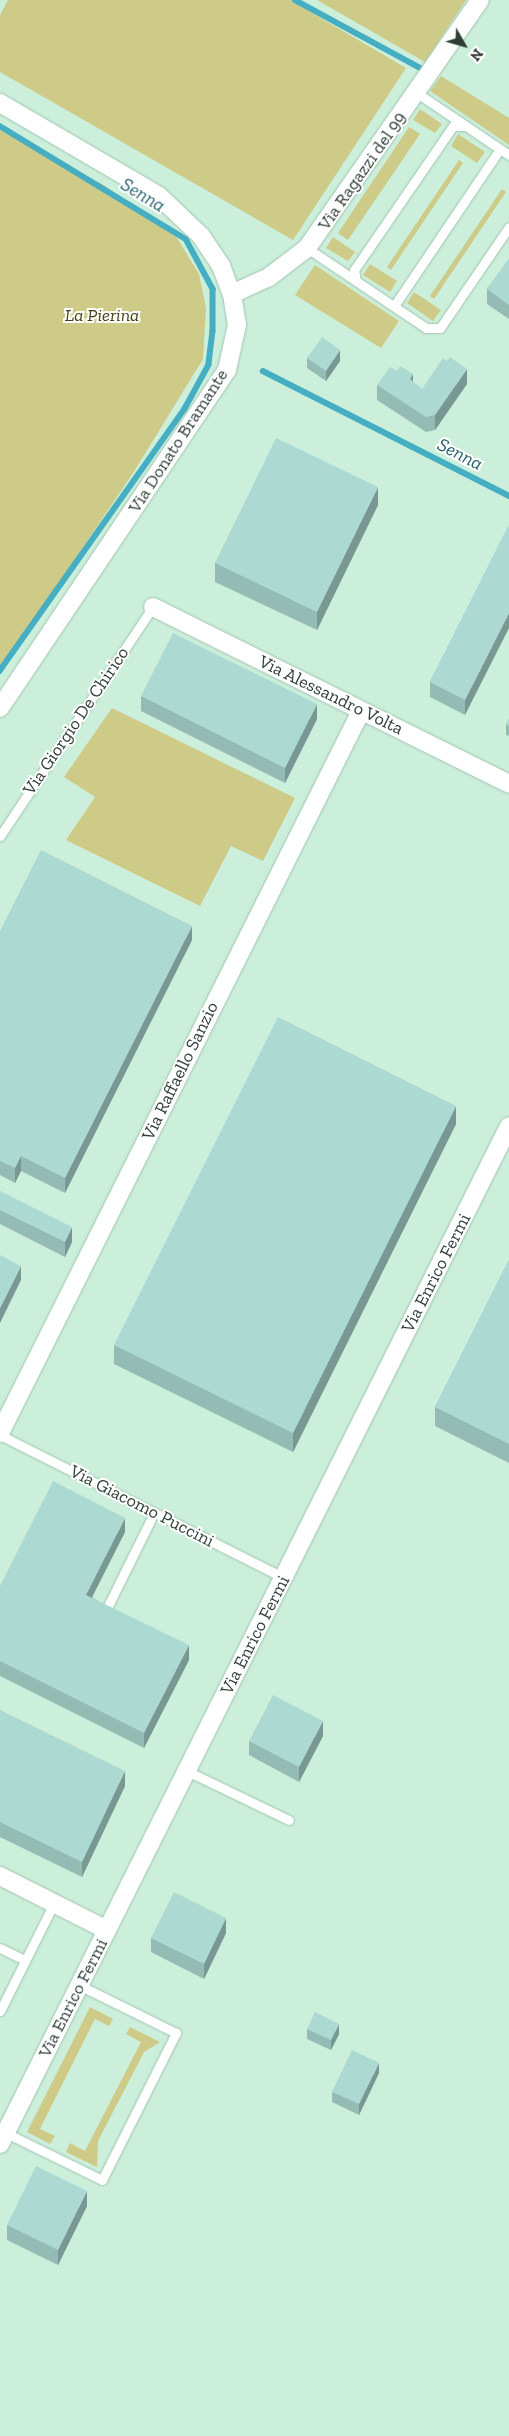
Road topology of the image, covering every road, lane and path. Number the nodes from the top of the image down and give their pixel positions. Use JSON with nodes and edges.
{"nodes":[{"id":1,"x":480,"y":0,"type":"edge"},
{"id":2,"x":417,"y":94,"type":"junction"},
{"id":3,"x":0,"y":103,"type":"edge"},
{"id":4,"x":466,"y":126,"type":"junction"},
{"id":5,"x":500,"y":149,"type":"junction"},
{"id":6,"x":509,"y":155,"type":"edge"},
{"id":7,"x":509,"y":227,"type":"edge"},
{"id":8,"x":307,"y":248,"type":"junction"},
{"id":9,"x":356,"y":281,"type":"junction"},
{"id":10,"x":232,"y":294,"type":"junction"},
{"id":11,"x":394,"y":306,"type":"junction"},
{"id":12,"x":152,"y":607,"type":"joint"},
{"id":13,"x":0,"y":708,"type":"edge"},
{"id":14,"x":361,"y":711,"type":"junction"},
{"id":15,"x":509,"y":784,"type":"edge"},
{"id":16,"x":0,"y":836,"type":"edge"},
{"id":17,"x":509,"y":1126,"type":"edge"},
{"id":18,"x":0,"y":1434,"type":"edge"},
{"id":19,"x":154,"y":1513,"type":"junction"},
{"id":20,"x":284,"y":1578,"type":"junction"},
{"id":21,"x":105,"y":1612,"type":"edge"},
{"id":22,"x":187,"y":1771,"type":"junction"},
{"id":23,"x":289,"y":1820,"type":"dead end"},
{"id":24,"x":0,"y":1876,"type":"edge"},
{"id":25,"x":54,"y":1903,"type":"junction"},
{"id":26,"x":107,"y":1930,"type":"junction"},
{"id":27,"x":0,"y":1948,"type":"edge"},
{"id":28,"x":25,"y":1960,"type":"junction"},
{"id":29,"x":80,"y":1985,"type":"junction"},
{"id":30,"x":0,"y":2011,"type":"edge"},
{"id":31,"x":3,"y":2139,"type":"edge"}],
"edges":[{"from":1,"to":2,"type":"street","name":"Via Ragazzi del 99"},
{"from":2,"to":4,"type":"lane","name":"Via Ragazzi del 99"},
{"from":2,"to":8,"type":"street","name":"Via Ragazzi del 99"},
{"from":3,"to":10,"type":"street","name":"Via Donato Bramante"},
{"from":4,"to":5,"type":"lane","name":"Via Ragazzi del 99"},
{"from":4,"to":9,"type":"lane"},
{"from":5,"to":6,"type":"lane","name":"Via Ragazzi del 99"},
{"from":5,"to":11,"type":"lane"},
{"from":7,"to":11,"type":"lane","name":"Via Ragazzi del 99"},
{"from":8,"to":9,"type":"lane","name":"Via Ragazzi del 99"},
{"from":8,"to":10,"type":"street","name":"Via Ragazzi del 99"},
{"from":9,"to":11,"type":"lane","name":"Via Ragazzi del 99"},
{"from":10,"to":13,"type":"street","name":"Via Donato Bramante"},
{"from":12,"to":14,"type":"street","name":"Via Alessandro Volta"},
{"from":12,"to":16,"type":"lane","name":"Via Giorgio De Chirico"},
{"from":14,"to":15,"type":"street","name":"Via Alessandro Volta"},
{"from":14,"to":18,"type":"street","name":"Via Raffaello Sanzio"},
{"from":17,"to":20,"type":"street","name":"Via Enrico Fermi"},
{"from":18,"to":19,"type":"lane","name":"Via Giacomo Puccini"},
{"from":19,"to":20,"type":"lane","name":"Via Giacomo Puccini"},
{"from":19,"to":21,"type":"lane"},
{"from":20,"to":22,"type":"street","name":"Via Enrico Fermi"},
{"from":22,"to":23,"type":"lane"},
{"from":22,"to":26,"type":"street","name":"Via Enrico Fermi"},
{"from":24,"to":25,"type":"street"},
{"from":25,"to":26,"type":"street"},
{"from":25,"to":28,"type":"lane"},
{"from":26,"to":29,"type":"street","name":"Via Enrico Fermi"},
{"from":27,"to":28,"type":"lane"},
{"from":28,"to":30,"type":"lane"},
{"from":29,"to":31,"type":"street","name":"Via Enrico Fermi"},
{"from":29,"to":31,"type":"lane"}]}
